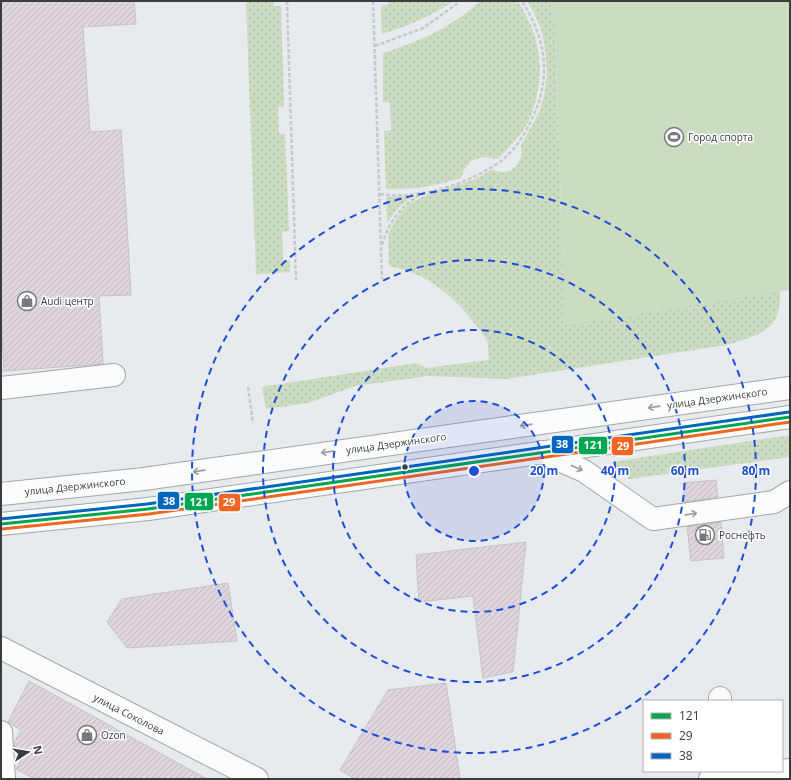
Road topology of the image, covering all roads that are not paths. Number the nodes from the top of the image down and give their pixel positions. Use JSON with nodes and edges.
{"nodes":[{"id":1,"x":114,"y":376,"type":"dead end"},
{"id":2,"x":1,"y":388,"type":"edge"},
{"id":3,"x":790,"y":388,"type":"edge"},
{"id":4,"x":790,"y":417,"type":"edge"},
{"id":5,"x":541,"y":452,"type":"junction"},
{"id":6,"x":1,"y":484,"type":"edge"},
{"id":7,"x":60,"y":488,"type":"junction"},
{"id":8,"x":790,"y":492,"type":"edge"},
{"id":9,"x":1,"y":494,"type":"edge"},
{"id":10,"x":1,"y":524,"type":"edge"},
{"id":11,"x":1,"y":648,"type":"edge"},
{"id":12,"x":1,"y":732,"type":"edge"},
{"id":13,"x":772,"y":772,"type":"edge"},
{"id":14,"x":4,"y":779,"type":"edge"},
{"id":15,"x":257,"y":779,"type":"edge"},
{"id":16,"x":709,"y":779,"type":"edge"}],
"edges":[{"from":1,"to":2,"type":"main road"},
{"from":3,"to":7,"type":"main road","name":"улица Дзержинского","one_way":true},
{"from":4,"to":5,"type":"main road"},
{"from":5,"to":8,"type":"main road","one_way":true},
{"from":5,"to":10,"type":"main road"},
{"from":6,"to":7,"type":"main road"},
{"from":7,"to":9,"type":"main road","name":"улица Дзержинского"},
{"from":11,"to":15,"type":"main road","name":"улица Соколова"},
{"from":12,"to":14,"type":"main road"},
{"from":13,"to":16,"type":"main road"}]}
